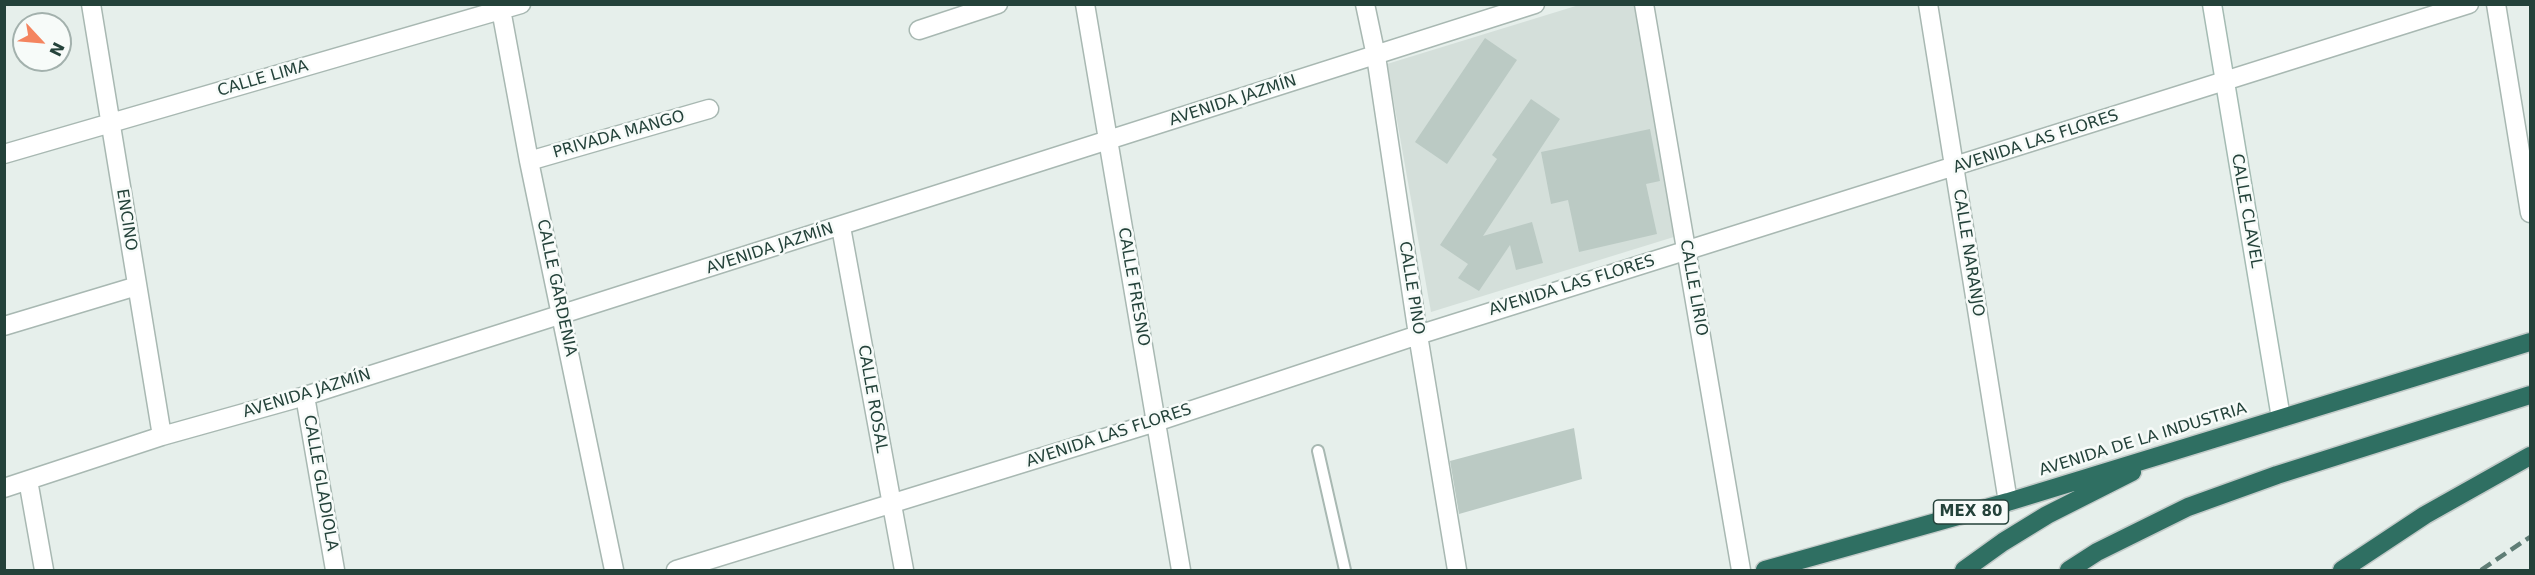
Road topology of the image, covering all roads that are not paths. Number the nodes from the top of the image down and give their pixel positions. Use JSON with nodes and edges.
{"nodes":[{"id":1,"x":91,"y":4,"type":"edge"},
{"id":2,"x":521,"y":4,"type":"edge"},
{"id":3,"x":998,"y":4,"type":"edge"},
{"id":4,"x":1085,"y":4,"type":"edge"},
{"id":5,"x":1365,"y":4,"type":"edge"},
{"id":6,"x":1535,"y":4,"type":"edge"},
{"id":7,"x":1644,"y":4,"type":"edge"},
{"id":8,"x":1928,"y":4,"type":"edge"},
{"id":9,"x":2212,"y":4,"type":"edge"},
{"id":10,"x":2469,"y":4,"type":"edge"},
{"id":11,"x":2496,"y":4,"type":"edge"},
{"id":12,"x":501,"y":8,"type":"edge"},
{"id":13,"x":919,"y":30,"type":"dead end"},
{"id":14,"x":1376,"y":56,"type":"junction"},
{"id":15,"x":2225,"y":82,"type":"junction"},
{"id":16,"x":709,"y":109,"type":"dead end"},
{"id":17,"x":111,"y":123,"type":"junction"},
{"id":18,"x":1108,"y":141,"type":"junction"},
{"id":19,"x":4,"y":154,"type":"edge"},
{"id":20,"x":529,"y":161,"type":"junction"},
{"id":21,"x":1954,"y":168,"type":"junction"},
{"id":22,"x":2530,"y":213,"type":"edge"},
{"id":23,"x":841,"y":226,"type":"junction"},
{"id":24,"x":1686,"y":251,"type":"junction"},
{"id":25,"x":137,"y":286,"type":"junction"},
{"id":26,"x":562,"y":315,"type":"junction"},
{"id":27,"x":4,"y":326,"type":"edge"},
{"id":28,"x":1418,"y":334,"type":"junction"},
{"id":29,"x":2530,"y":342,"type":"edge"},
{"id":30,"x":2530,"y":395,"type":"edge"},
{"id":31,"x":305,"y":396,"type":"junction"},
{"id":32,"x":2282,"y":418,"type":"junction"},
{"id":33,"x":1156,"y":422,"type":"junction"},
{"id":34,"x":162,"y":436,"type":"junction"},
{"id":35,"x":2176,"y":450,"type":"junction"},
{"id":36,"x":1318,"y":451,"type":"dead end"},
{"id":37,"x":2530,"y":456,"type":"edge"},
{"id":38,"x":28,"y":480,"type":"junction"},
{"id":39,"x":4,"y":488,"type":"edge"},
{"id":40,"x":2008,"y":502,"type":"junction"},
{"id":41,"x":892,"y":504,"type":"junction"},
{"id":42,"x":44,"y":570,"type":"edge"},
{"id":43,"x":335,"y":570,"type":"edge"},
{"id":44,"x":614,"y":570,"type":"edge"},
{"id":45,"x":676,"y":570,"type":"edge"},
{"id":46,"x":904,"y":570,"type":"edge"},
{"id":47,"x":1181,"y":570,"type":"edge"},
{"id":48,"x":1345,"y":570,"type":"edge"},
{"id":49,"x":1457,"y":570,"type":"edge"},
{"id":50,"x":1741,"y":570,"type":"edge"},
{"id":51,"x":1765,"y":570,"type":"edge"},
{"id":52,"x":1964,"y":570,"type":"edge"},
{"id":53,"x":2068,"y":570,"type":"edge"},
{"id":54,"x":2342,"y":570,"type":"edge"}],
"edges":[{"from":1,"to":17,"type":"street","name":"ENCINO"},
{"from":2,"to":12,"type":"street","name":"CALLE LIMA"},
{"from":3,"to":13,"type":"street"},
{"from":4,"to":18,"type":"street","name":"CALLE FRESNO"},
{"from":5,"to":14,"type":"street","name":"CALLE PINO"},
{"from":6,"to":14,"type":"street","name":"AVENIDA JAZMÍN"},
{"from":7,"to":24,"type":"street","name":"CALLE LIRIO"},
{"from":8,"to":21,"type":"street","name":"CALLE NARANJO"},
{"from":9,"to":15,"type":"street","name":"CALLE CLAVEL"},
{"from":10,"to":15,"type":"street","name":"AVENIDA LAS FLORES"},
{"from":11,"to":22,"type":"street"},
{"from":12,"to":17,"type":"street","name":"CALLE LIMA"},
{"from":12,"to":20,"type":"street","name":"CALLE GARDENIA"},
{"from":14,"to":18,"type":"street","name":"AVENIDA JAZMÍN"},
{"from":14,"to":28,"type":"street","name":"CALLE PINO"},
{"from":15,"to":21,"type":"street","name":"AVENIDA LAS FLORES"},
{"from":15,"to":32,"type":"street","name":"CALLE CLAVEL"},
{"from":16,"to":20,"type":"street","name":"PRIVADA MANGO"},
{"from":17,"to":19,"type":"street","name":"CALLE LIMA"},
{"from":17,"to":25,"type":"street","name":"ENCINO"},
{"from":18,"to":23,"type":"street","name":"AVENIDA JAZMÍN"},
{"from":18,"to":33,"type":"street","name":"CALLE FRESNO"},
{"from":20,"to":26,"type":"street","name":"CALLE GARDENIA"},
{"from":21,"to":24,"type":"street","name":"AVENIDA LAS FLORES"},
{"from":21,"to":40,"type":"street","name":"CALLE NARANJO"},
{"from":23,"to":26,"type":"street","name":"AVENIDA JAZMÍN"},
{"from":23,"to":41,"type":"street","name":"CALLE ROSAL"},
{"from":24,"to":28,"type":"street","name":"AVENIDA LAS FLORES"},
{"from":24,"to":50,"type":"street","name":"CALLE LIRIO"},
{"from":25,"to":27,"type":"street"},
{"from":25,"to":34,"type":"street","name":"ENCINO"},
{"from":26,"to":31,"type":"street","name":"AVENIDA JAZMÍN"},
{"from":26,"to":44,"type":"street","name":"CALLE GARDENIA"},
{"from":28,"to":33,"type":"street","name":"AVENIDA LAS FLORES"},
{"from":28,"to":49,"type":"street","name":"CALLE PINO"},
{"from":29,"to":32,"type":"highway","name":"AVENIDA DE LA INDUSTRIA","number":"MEX 80"},
{"from":30,"to":53,"type":"highway"},
{"from":31,"to":34,"type":"street","name":"AVENIDA JAZMÍN"},
{"from":31,"to":43,"type":"street","name":"CALLE GLADIOLA"},
{"from":32,"to":35,"type":"highway","name":"AVENIDA DE LA INDUSTRIA","number":"MEX 80"},
{"from":33,"to":41,"type":"street","name":"AVENIDA LAS FLORES"},
{"from":33,"to":47,"type":"street","name":"CALLE FRESNO"},
{"from":34,"to":38,"type":"street","name":"AVENIDA JAZMÍN"},
{"from":35,"to":40,"type":"highway","name":"AVENIDA DE LA INDUSTRIA","number":"MEX 80"},
{"from":35,"to":52,"type":"highway"},
{"from":36,"to":48,"type":"lane"},
{"from":37,"to":54,"type":"highway"},
{"from":38,"to":39,"type":"street","name":"AVENIDA JAZMÍN"},
{"from":38,"to":42,"type":"street"},
{"from":40,"to":51,"type":"highway","name":"AVENIDA DE LA INDUSTRIA","number":"MEX 80"},
{"from":41,"to":45,"type":"street","name":"AVENIDA LAS FLORES"},
{"from":41,"to":46,"type":"street","name":"CALLE ROSAL"}]}
